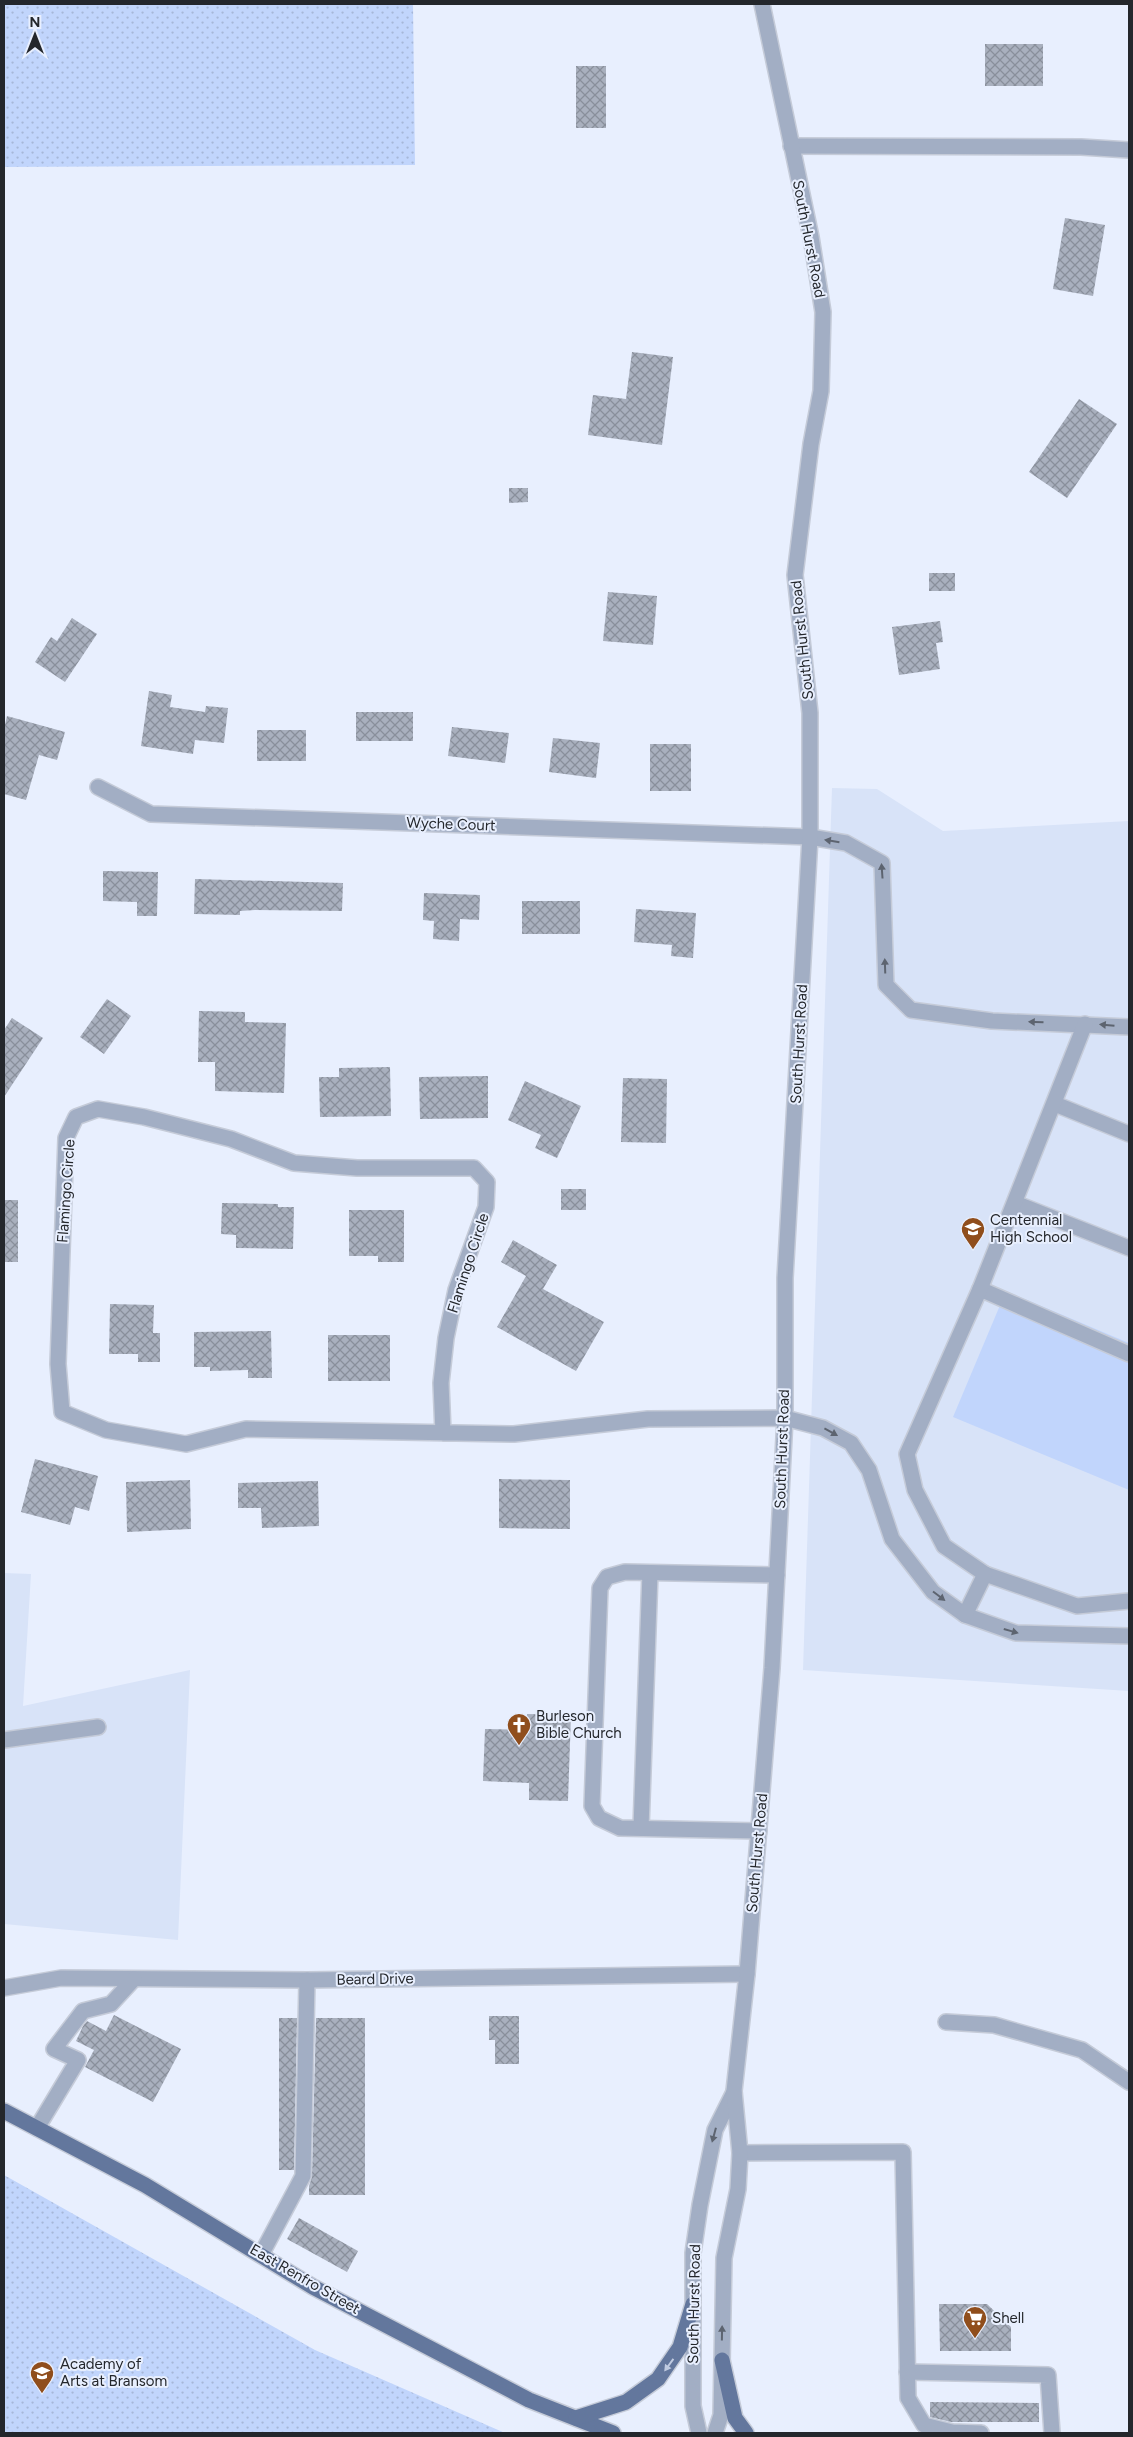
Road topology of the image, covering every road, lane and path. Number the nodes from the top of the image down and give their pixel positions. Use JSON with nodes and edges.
{"nodes":[{"id":1,"x":762,"y":4,"type":"edge"},
{"id":2,"x":791,"y":146,"type":"junction"},
{"id":3,"x":1129,"y":150,"type":"edge"},
{"id":4,"x":98,"y":787,"type":"dead end"},
{"id":5,"x":810,"y":837,"type":"junction"},
{"id":6,"x":1085,"y":1024,"type":"junction"},
{"id":7,"x":1129,"y":1027,"type":"edge"},
{"id":8,"x":1055,"y":1104,"type":"junction"},
{"id":9,"x":1129,"y":1134,"type":"edge"},
{"id":10,"x":1015,"y":1202,"type":"junction"},
{"id":11,"x":1129,"y":1248,"type":"edge"},
{"id":12,"x":980,"y":1289,"type":"junction"},
{"id":13,"x":1129,"y":1354,"type":"edge"},
{"id":14,"x":785,"y":1418,"type":"junction"},
{"id":15,"x":443,"y":1432,"type":"junction"},
{"id":16,"x":650,"y":1573,"type":"junction"},
{"id":17,"x":985,"y":1574,"type":"junction"},
{"id":18,"x":777,"y":1576,"type":"junction"},
{"id":19,"x":1129,"y":1601,"type":"edge"},
{"id":20,"x":965,"y":1615,"type":"junction"},
{"id":21,"x":1129,"y":1636,"type":"edge"},
{"id":22,"x":98,"y":1727,"type":"dead end"},
{"id":23,"x":4,"y":1740,"type":"edge"},
{"id":24,"x":641,"y":1828,"type":"junction"},
{"id":25,"x":758,"y":1831,"type":"junction"},
{"id":26,"x":746,"y":1974,"type":"junction"},
{"id":27,"x":134,"y":1978,"type":"junction"},
{"id":28,"x":307,"y":1980,"type":"junction"},
{"id":29,"x":4,"y":1988,"type":"edge"},
{"id":30,"x":946,"y":2022,"type":"dead end"},
{"id":31,"x":1129,"y":2082,"type":"edge"},
{"id":32,"x":734,"y":2091,"type":"junction"},
{"id":33,"x":4,"y":2111,"type":"edge"},
{"id":34,"x":37,"y":2128,"type":"junction"},
{"id":35,"x":740,"y":2154,"type":"junction"},
{"id":36,"x":261,"y":2255,"type":"junction"},
{"id":37,"x":693,"y":2304,"type":"junction"},
{"id":38,"x":722,"y":2360,"type":"junction"},
{"id":39,"x":908,"y":2372,"type":"junction"},
{"id":40,"x":576,"y":2418,"type":"junction"},
{"id":41,"x":613,"y":2433,"type":"edge"},
{"id":42,"x":699,"y":2433,"type":"edge"},
{"id":43,"x":715,"y":2433,"type":"edge"},
{"id":44,"x":746,"y":2433,"type":"edge"},
{"id":45,"x":981,"y":2433,"type":"edge"},
{"id":46,"x":1052,"y":2433,"type":"edge"}],
"edges":[{"from":1,"to":2,"type":"street","name":"South Hurst Road"},
{"from":2,"to":3,"type":"street"},
{"from":2,"to":5,"type":"street","name":"South Hurst Road"},
{"from":4,"to":5,"type":"street","name":"Wyche Court"},
{"from":6,"to":5,"type":"street","name":"Wyche Court","one_way":true},
{"from":5,"to":14,"type":"street","name":"South Hurst Road"},
{"from":7,"to":6,"type":"street","one_way":true},
{"from":6,"to":8,"type":"street"},
{"from":8,"to":9,"type":"street"},
{"from":8,"to":10,"type":"street"},
{"from":10,"to":11,"type":"street"},
{"from":10,"to":12,"type":"street"},
{"from":12,"to":13,"type":"street"},
{"from":12,"to":17,"type":"street"},
{"from":14,"to":15,"type":"street","name":"Flamingo Circle"},
{"from":14,"to":18,"type":"street","name":"South Hurst Road"},
{"from":14,"to":20,"type":"street","name":"Flamingo Circle","one_way":true},
{"from":15,"to":15,"type":"street","name":"Flamingo Circle"},
{"from":16,"to":18,"type":"street"},
{"from":16,"to":24,"type":"street"},
{"from":16,"to":24,"type":"street"},
{"from":17,"to":19,"type":"street"},
{"from":17,"to":20,"type":"street"},
{"from":18,"to":25,"type":"street","name":"South Hurst Road"},
{"from":20,"to":21,"type":"street","name":"Flamingo Circle","one_way":true},
{"from":22,"to":23,"type":"street"},
{"from":24,"to":25,"type":"street"},
{"from":25,"to":26,"type":"street","name":"South Hurst Road"},
{"from":26,"to":28,"type":"street","name":"Beard Drive"},
{"from":26,"to":32,"type":"street","name":"South Hurst Road"},
{"from":27,"to":28,"type":"street","name":"Beard Drive"},
{"from":27,"to":29,"type":"street","name":"Beard Drive"},
{"from":27,"to":34,"type":"street"},
{"from":28,"to":36,"type":"street"},
{"from":30,"to":31,"type":"street"},
{"from":32,"to":35,"type":"street","name":"South Hurst Road"},
{"from":32,"to":37,"type":"street","name":"South Hurst Road","one_way":true},
{"from":33,"to":34,"type":"main road","name":"East Renfro Street"},
{"from":34,"to":36,"type":"main road","name":"East Renfro Street"},
{"from":38,"to":35,"type":"street","name":"South Hurst Road","one_way":true},
{"from":35,"to":39,"type":"street"},
{"from":36,"to":40,"type":"main road","name":"East Renfro Street"},
{"from":37,"to":40,"type":"main road","one_way":true},
{"from":37,"to":42,"type":"street","name":"South Hurst Road"},
{"from":38,"to":43,"type":"street","name":"South Hurst Road"},
{"from":38,"to":44,"type":"main road"},
{"from":39,"to":45,"type":"street"},
{"from":39,"to":46,"type":"street"},
{"from":40,"to":41,"type":"main road","name":"East Renfro Street"}]}
